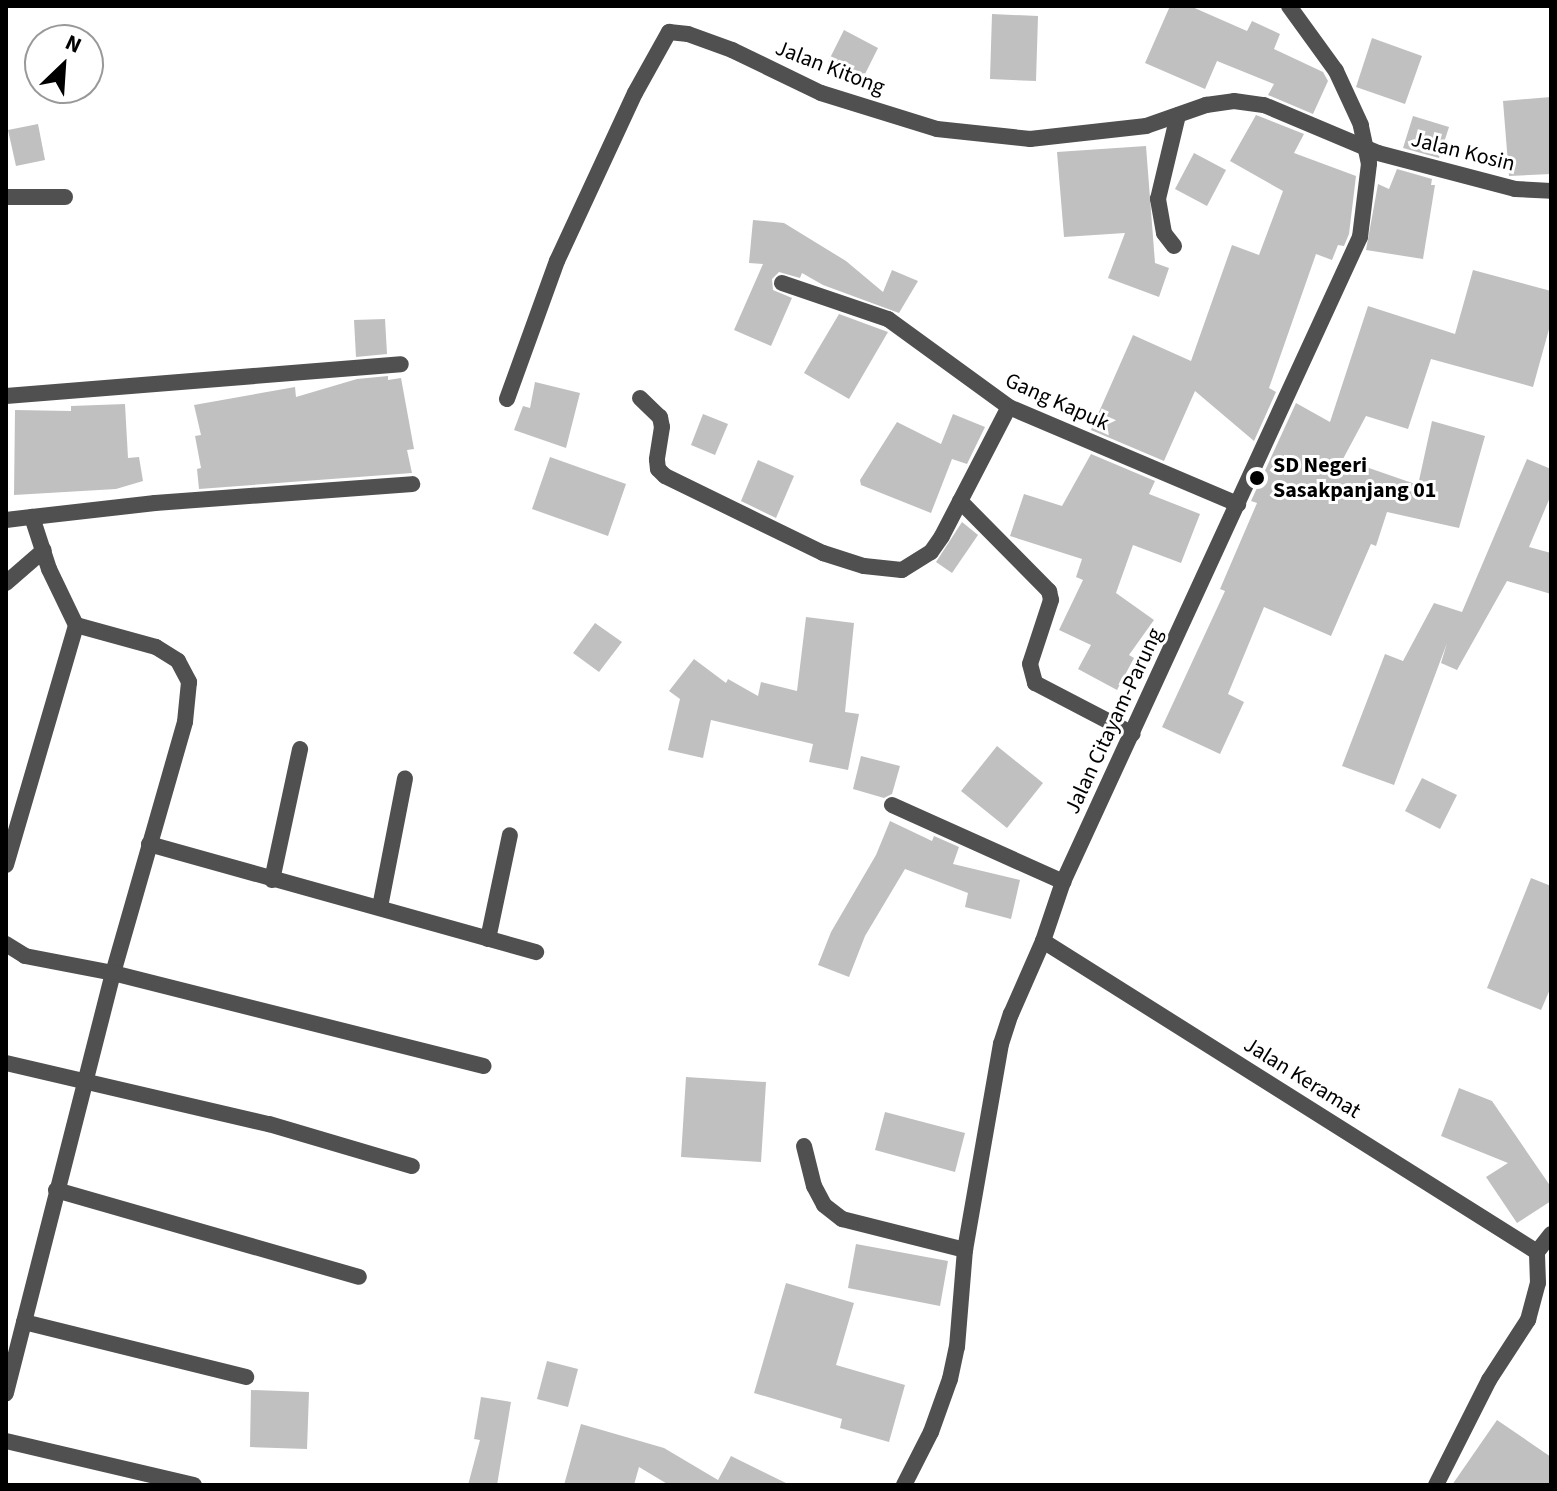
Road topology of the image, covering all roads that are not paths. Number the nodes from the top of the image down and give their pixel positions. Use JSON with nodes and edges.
{"nodes":[{"id":1,"x":1289,"y":6,"type":"edge"},
{"id":2,"x":1178,"y":115,"type":"junction"},
{"id":3,"x":1367,"y":148,"type":"junction"},
{"id":4,"x":1551,"y":191,"type":"edge"},
{"id":5,"x":6,"y":197,"type":"edge"},
{"id":6,"x":65,"y":197,"type":"dead end"},
{"id":7,"x":1174,"y":246,"type":"dead end"},
{"id":8,"x":782,"y":283,"type":"dead end"},
{"id":9,"x":401,"y":364,"type":"dead end"},
{"id":10,"x":6,"y":396,"type":"edge"},
{"id":11,"x":640,"y":398,"type":"dead end"},
{"id":12,"x":507,"y":399,"type":"dead end"},
{"id":13,"x":1009,"y":407,"type":"junction"},
{"id":14,"x":412,"y":484,"type":"dead end"},
{"id":15,"x":960,"y":501,"type":"junction"},
{"id":16,"x":1238,"y":504,"type":"junction"},
{"id":17,"x":32,"y":517,"type":"junction"},
{"id":18,"x":6,"y":520,"type":"edge"},
{"id":19,"x":44,"y":550,"type":"junction"},
{"id":20,"x":6,"y":583,"type":"edge"},
{"id":21,"x":76,"y":625,"type":"junction"},
{"id":22,"x":1133,"y":734,"type":"junction"},
{"id":23,"x":300,"y":749,"type":"dead end"},
{"id":24,"x":405,"y":778,"type":"dead end"},
{"id":25,"x":892,"y":805,"type":"dead end"},
{"id":26,"x":510,"y":835,"type":"dead end"},
{"id":27,"x":149,"y":844,"type":"junction"},
{"id":28,"x":6,"y":865,"type":"edge"},
{"id":29,"x":272,"y":880,"type":"junction"},
{"id":30,"x":1063,"y":882,"type":"junction"},
{"id":31,"x":380,"y":907,"type":"junction"},
{"id":32,"x":488,"y":939,"type":"junction"},
{"id":33,"x":1043,"y":941,"type":"junction"},
{"id":34,"x":6,"y":944,"type":"edge"},
{"id":35,"x":536,"y":952,"type":"dead end"},
{"id":36,"x":113,"y":973,"type":"junction"},
{"id":37,"x":6,"y":1063,"type":"edge"},
{"id":38,"x":483,"y":1066,"type":"dead end"},
{"id":39,"x":88,"y":1079,"type":"junction"},
{"id":40,"x":804,"y":1146,"type":"dead end"},
{"id":41,"x":412,"y":1166,"type":"dead end"},
{"id":42,"x":56,"y":1190,"type":"junction"},
{"id":43,"x":1551,"y":1234,"type":"edge"},
{"id":44,"x":965,"y":1250,"type":"junction"},
{"id":45,"x":1537,"y":1252,"type":"junction"},
{"id":46,"x":359,"y":1277,"type":"dead end"},
{"id":47,"x":24,"y":1322,"type":"junction"},
{"id":48,"x":246,"y":1377,"type":"dead end"},
{"id":49,"x":6,"y":1394,"type":"edge"},
{"id":50,"x":6,"y":1441,"type":"edge"},
{"id":51,"x":194,"y":1485,"type":"edge"},
{"id":52,"x":904,"y":1485,"type":"edge"},
{"id":53,"x":1436,"y":1485,"type":"edge"}],
"edges":[{"from":1,"to":3,"type":"street","name":"Jalan Citayam-Parung"},
{"from":2,"to":3,"type":"street","name":"Jalan Kitong"},
{"from":2,"to":7,"type":"street"},
{"from":2,"to":12,"type":"street","name":"Jalan Kitong"},
{"from":3,"to":4,"type":"street","name":"Jalan Kosin"},
{"from":3,"to":16,"type":"street","name":"Jalan Citayam-Parung"},
{"from":5,"to":6,"type":"street"},
{"from":8,"to":13,"type":"street","name":"Gang Kapuk"},
{"from":9,"to":10,"type":"street"},
{"from":11,"to":15,"type":"street"},
{"from":13,"to":15,"type":"street"},
{"from":13,"to":16,"type":"street","name":"Gang Kapuk"},
{"from":14,"to":17,"type":"street"},
{"from":15,"to":22,"type":"street"},
{"from":16,"to":22,"type":"street","name":"Jalan Citayam-Parung"},
{"from":17,"to":18,"type":"street"},
{"from":17,"to":19,"type":"street"},
{"from":19,"to":20,"type":"street"},
{"from":19,"to":21,"type":"street"},
{"from":21,"to":27,"type":"street"},
{"from":21,"to":28,"type":"street"},
{"from":22,"to":30,"type":"street","name":"Jalan Citayam-Parung"},
{"from":23,"to":29,"type":"street"},
{"from":24,"to":31,"type":"street"},
{"from":25,"to":30,"type":"street"},
{"from":26,"to":32,"type":"street"},
{"from":27,"to":29,"type":"street"},
{"from":27,"to":36,"type":"street"},
{"from":29,"to":31,"type":"street"},
{"from":30,"to":33,"type":"street","name":"Jalan Citayam-Parung"},
{"from":31,"to":32,"type":"street"},
{"from":32,"to":35,"type":"street"},
{"from":33,"to":44,"type":"street","name":"Jalan Citayam-Parung"},
{"from":33,"to":45,"type":"street","name":"Jalan Keramat"},
{"from":34,"to":36,"type":"street"},
{"from":36,"to":38,"type":"street"},
{"from":36,"to":39,"type":"street"},
{"from":37,"to":39,"type":"street"},
{"from":39,"to":41,"type":"street"},
{"from":39,"to":42,"type":"street"},
{"from":40,"to":44,"type":"street"},
{"from":42,"to":46,"type":"street"},
{"from":42,"to":47,"type":"street"},
{"from":43,"to":45,"type":"street"},
{"from":44,"to":52,"type":"street","name":"Jalan Citayam-Parung"},
{"from":45,"to":53,"type":"street"},
{"from":47,"to":48,"type":"street"},
{"from":47,"to":49,"type":"street"},
{"from":50,"to":51,"type":"street"}]}
